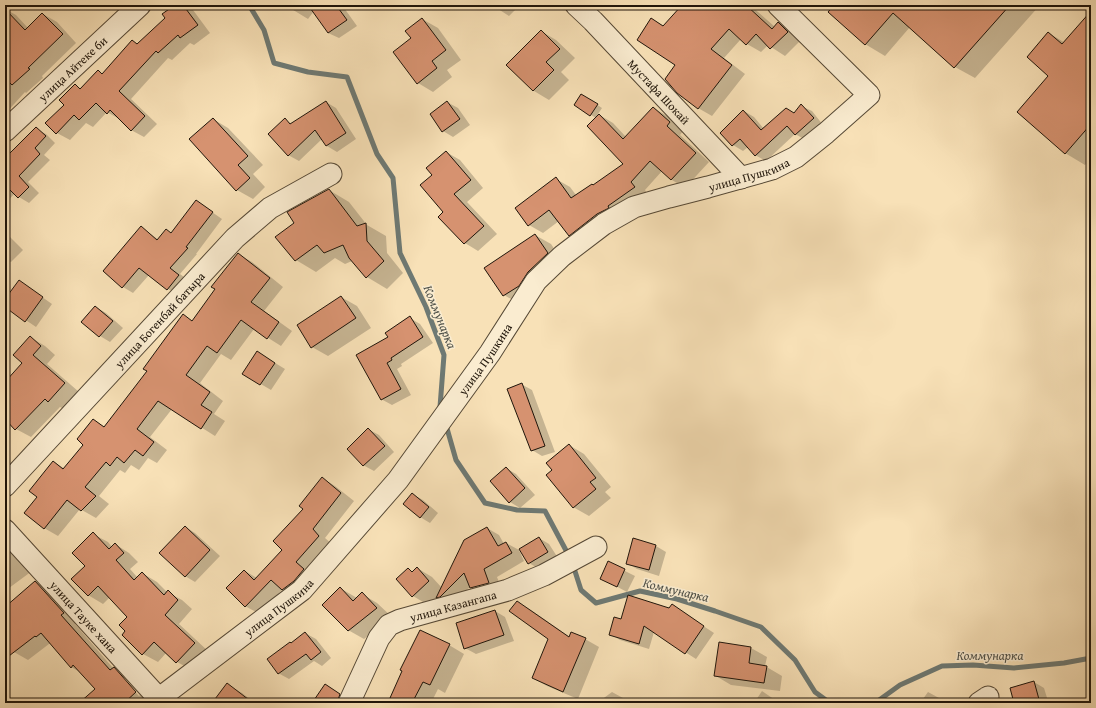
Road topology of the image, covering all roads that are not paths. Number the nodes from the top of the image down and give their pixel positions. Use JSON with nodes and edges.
{"nodes":[{"id":1,"x":140,"y":5,"type":"edge"},
{"id":2,"x":576,"y":5,"type":"edge"},
{"id":3,"x":778,"y":5,"type":"edge"},
{"id":4,"x":5,"y":131,"type":"edge"},
{"id":5,"x":331,"y":174,"type":"dead end"},
{"id":6,"x":741,"y":178,"type":"junction"},
{"id":7,"x":5,"y":486,"type":"edge"},
{"id":8,"x":5,"y":530,"type":"edge"},
{"id":9,"x":580,"y":555,"type":"dead end"},
{"id":10,"x":158,"y":702,"type":"edge"},
{"id":11,"x":349,"y":703,"type":"edge"}],
"edges":[{"from":1,"to":4,"type":"street","name":"улица Айтеке би"},
{"from":2,"to":6,"type":"street","name":"Мустафа Шокай"},
{"from":3,"to":6,"type":"street","name":"улица Пушкина"},
{"from":5,"to":7,"type":"street","name":"улица Богенбай батыра"},
{"from":6,"to":10,"type":"street","name":"улица Пушкина"},
{"from":8,"to":10,"type":"street","name":"улица Тауке хана"},
{"from":9,"to":11,"type":"street","name":"улица Казангапа"}]}
